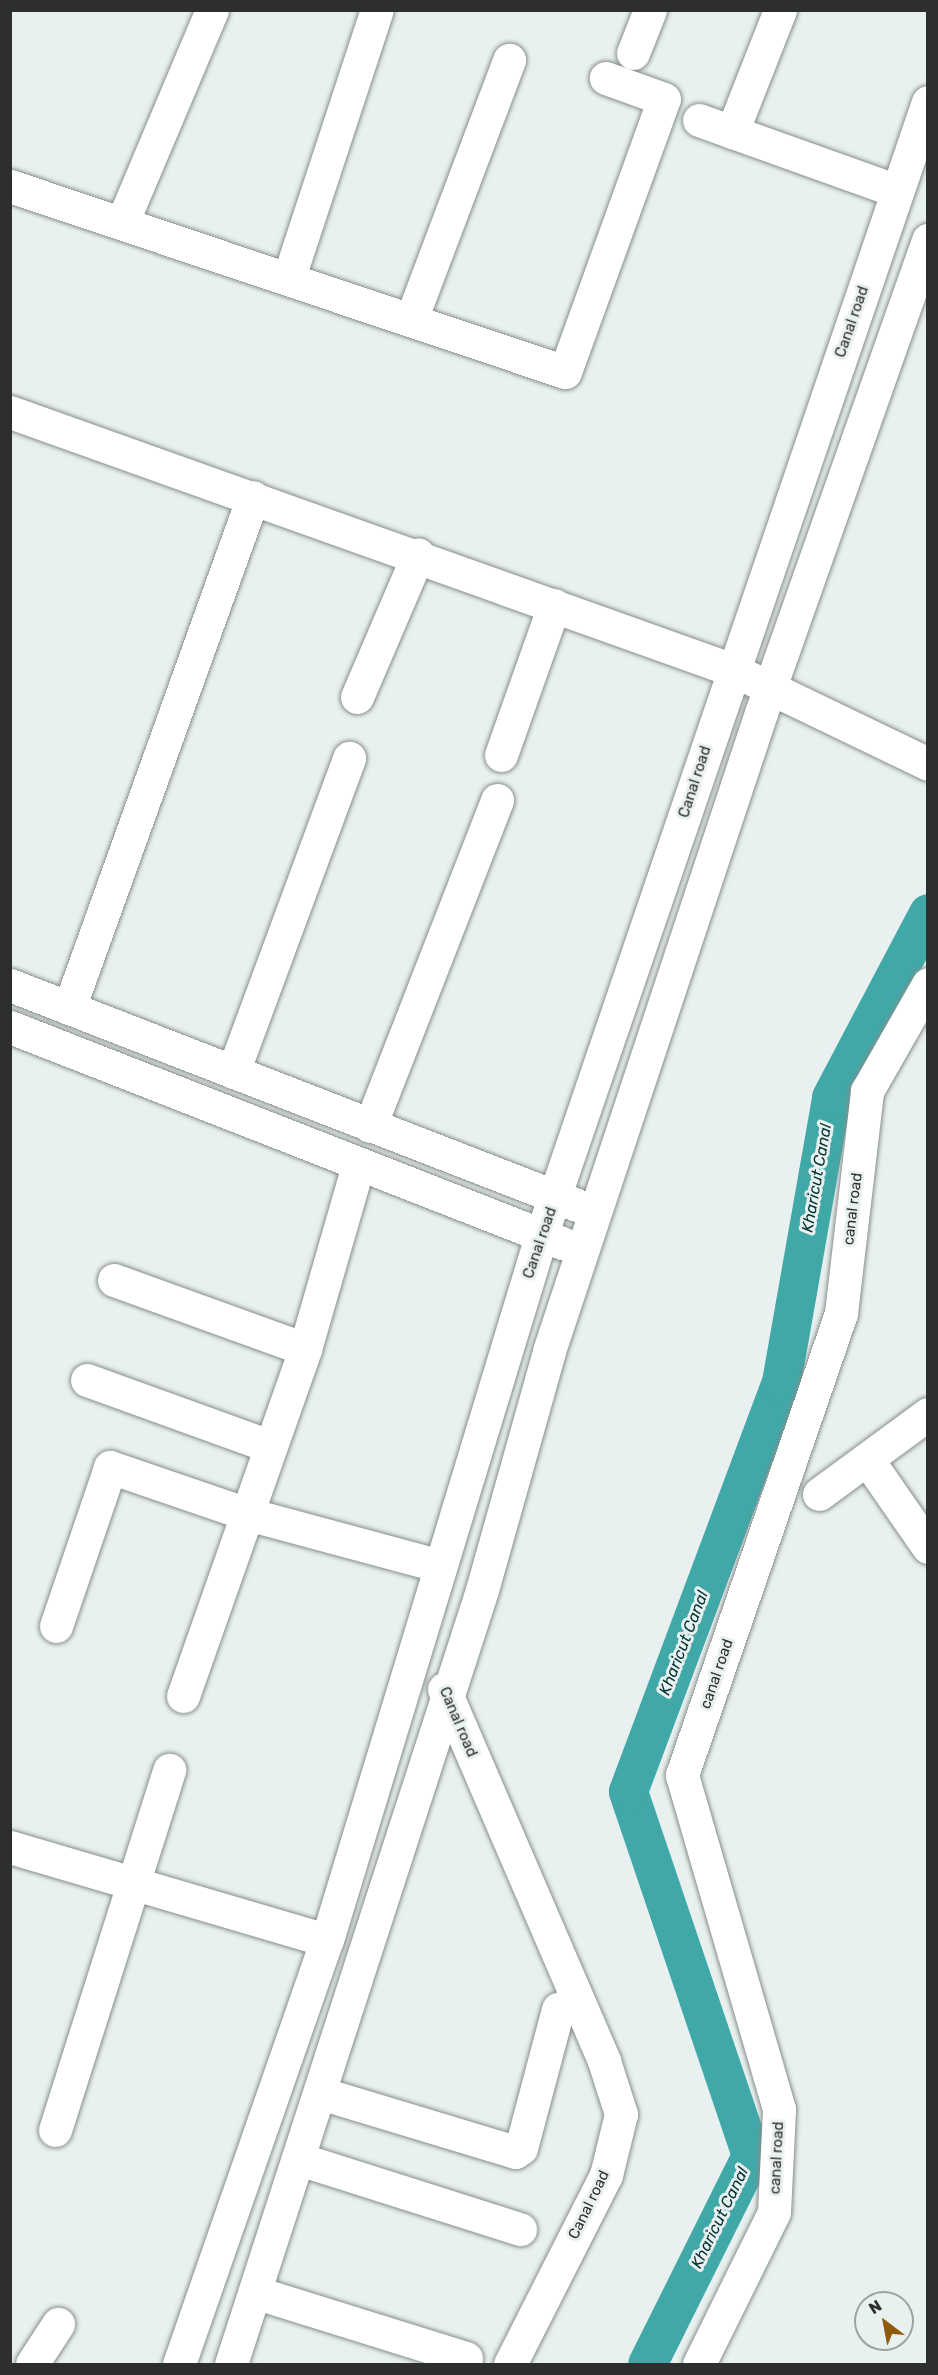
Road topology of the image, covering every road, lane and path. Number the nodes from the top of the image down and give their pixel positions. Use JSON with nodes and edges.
{"nodes":[{"id":1,"x":212,"y":10,"type":"edge"},
{"id":2,"x":376,"y":10,"type":"edge"},
{"id":3,"x":650,"y":10,"type":"edge"},
{"id":4,"x":780,"y":10,"type":"edge"},
{"id":5,"x":633,"y":53,"type":"dead end"},
{"id":6,"x":509,"y":60,"type":"dead end"},
{"id":7,"x":606,"y":78,"type":"dead end"},
{"id":8,"x":927,"y":102,"type":"edge"},
{"id":9,"x":699,"y":120,"type":"dead end"},
{"id":10,"x":732,"y":132,"type":"junction"},
{"id":11,"x":10,"y":186,"type":"edge"},
{"id":12,"x":897,"y":191,"type":"junction"},
{"id":13,"x":122,"y":223,"type":"junction"},
{"id":14,"x":927,"y":240,"type":"edge"},
{"id":15,"x":290,"y":277,"type":"junction"},
{"id":16,"x":411,"y":317,"type":"junction"},
{"id":17,"x":10,"y":412,"type":"edge"},
{"id":18,"x":253,"y":497,"type":"junction"},
{"id":19,"x":418,"y":555,"type":"junction"},
{"id":20,"x":554,"y":604,"type":"junction"},
{"id":21,"x":733,"y":670,"type":"junction"},
{"id":22,"x":770,"y":688,"type":"junction"},
{"id":23,"x":357,"y":697,"type":"dead end"},
{"id":24,"x":501,"y":755,"type":"dead end"},
{"id":25,"x":349,"y":758,"type":"dead end"},
{"id":26,"x":927,"y":764,"type":"edge"},
{"id":27,"x":496,"y":800,"type":"dead end"},
{"id":28,"x":927,"y":984,"type":"edge"},
{"id":29,"x":10,"y":985,"type":"edge"},
{"id":30,"x":69,"y":1008,"type":"junction"},
{"id":31,"x":10,"y":1027,"type":"edge"},
{"id":32,"x":233,"y":1072,"type":"junction"},
{"id":33,"x":370,"y":1126,"type":"junction"},
{"id":34,"x":358,"y":1165,"type":"junction"},
{"id":35,"x":556,"y":1197,"type":"junction"},
{"id":36,"x":595,"y":1211,"type":"junction"},
{"id":37,"x":541,"y":1236,"type":"junction"},
{"id":38,"x":582,"y":1250,"type":"junction"},
{"id":39,"x":114,"y":1280,"type":"dead end"},
{"id":40,"x":305,"y":1349,"type":"junction"},
{"id":41,"x":87,"y":1380,"type":"dead end"},
{"id":42,"x":927,"y":1414,"type":"edge"},
{"id":43,"x":269,"y":1446,"type":"junction"},
{"id":44,"x":867,"y":1459,"type":"junction"},
{"id":45,"x":819,"y":1494,"type":"dead end"},
{"id":46,"x":244,"y":1513,"type":"junction"},
{"id":47,"x":927,"y":1547,"type":"edge"},
{"id":48,"x":440,"y":1566,"type":"junction"},
{"id":49,"x":56,"y":1626,"type":"dead end"},
{"id":50,"x":422,"y":1638,"type":"junction"},
{"id":51,"x":183,"y":1696,"type":"dead end"},
{"id":52,"x":448,"y":1697,"type":"junction"},
{"id":53,"x":169,"y":1770,"type":"dead end"},
{"id":54,"x":10,"y":1847,"type":"edge"},
{"id":55,"x":131,"y":1882,"type":"junction"},
{"id":56,"x":327,"y":1940,"type":"junction"},
{"id":57,"x":558,"y":2009,"type":"dead end"},
{"id":58,"x":320,"y":2093,"type":"junction"},
{"id":59,"x":55,"y":2130,"type":"dead end"},
{"id":60,"x":299,"y":2159,"type":"junction"},
{"id":61,"x":520,"y":2229,"type":"dead end"},
{"id":62,"x":258,"y":2293,"type":"junction"},
{"id":63,"x":58,"y":2324,"type":"dead end"},
{"id":64,"x":466,"y":2358,"type":"dead end"},
{"id":65,"x":32,"y":2364,"type":"edge"},
{"id":66,"x":179,"y":2364,"type":"edge"},
{"id":67,"x":231,"y":2364,"type":"edge"},
{"id":68,"x":510,"y":2364,"type":"edge"},
{"id":69,"x":699,"y":2364,"type":"edge"}],
"edges":[{"from":1,"to":13,"type":"street"},
{"from":2,"to":15,"type":"street"},
{"from":3,"to":5,"type":"street"},
{"from":4,"to":10,"type":"street"},
{"from":6,"to":16,"type":"street"},
{"from":7,"to":16,"type":"street"},
{"from":8,"to":12,"type":"street","name":"Canal road"},
{"from":9,"to":10,"type":"street"},
{"from":10,"to":12,"type":"street"},
{"from":11,"to":13,"type":"street"},
{"from":12,"to":21,"type":"street","name":"Canal road"},
{"from":13,"to":15,"type":"street"},
{"from":14,"to":22,"type":"street"},
{"from":15,"to":16,"type":"street"},
{"from":17,"to":18,"type":"street"},
{"from":18,"to":19,"type":"street"},
{"from":18,"to":30,"type":"street"},
{"from":19,"to":20,"type":"street"},
{"from":19,"to":23,"type":"street"},
{"from":20,"to":21,"type":"street"},
{"from":20,"to":24,"type":"street"},
{"from":21,"to":22,"type":"street"},
{"from":21,"to":35,"type":"street","name":"Canal road"},
{"from":22,"to":26,"type":"street"},
{"from":22,"to":36,"type":"street"},
{"from":25,"to":32,"type":"street"},
{"from":27,"to":33,"type":"street"},
{"from":28,"to":69,"type":"street","name":"canal road"},
{"from":29,"to":30,"type":"street"},
{"from":30,"to":32,"type":"street"},
{"from":31,"to":34,"type":"street"},
{"from":32,"to":33,"type":"street"},
{"from":33,"to":35,"type":"street"},
{"from":34,"to":37,"type":"street"},
{"from":34,"to":40,"type":"street"},
{"from":35,"to":36,"type":"street"},
{"from":35,"to":37,"type":"street","name":"Canal road"},
{"from":36,"to":38,"type":"street"},
{"from":37,"to":38,"type":"street"},
{"from":37,"to":48,"type":"street","name":"Canal road"},
{"from":38,"to":52,"type":"street"},
{"from":39,"to":40,"type":"street"},
{"from":40,"to":43,"type":"street"},
{"from":41,"to":43,"type":"street"},
{"from":42,"to":44,"type":"street"},
{"from":43,"to":46,"type":"street"},
{"from":44,"to":45,"type":"street"},
{"from":44,"to":47,"type":"street"},
{"from":46,"to":48,"type":"street"},
{"from":46,"to":49,"type":"street"},
{"from":46,"to":51,"type":"street"},
{"from":48,"to":50,"type":"street","name":"Canal road"},
{"from":50,"to":52,"type":"street","name":"Canal road"},
{"from":50,"to":56,"type":"street"},
{"from":52,"to":58,"type":"street"},
{"from":52,"to":68,"type":"street","name":"Canal road"},
{"from":53,"to":55,"type":"street"},
{"from":54,"to":55,"type":"street"},
{"from":55,"to":56,"type":"street"},
{"from":55,"to":59,"type":"street"},
{"from":56,"to":66,"type":"street"},
{"from":57,"to":58,"type":"street"},
{"from":58,"to":60,"type":"street"},
{"from":60,"to":61,"type":"street"},
{"from":60,"to":62,"type":"street"},
{"from":62,"to":64,"type":"street"},
{"from":62,"to":67,"type":"street"},
{"from":63,"to":65,"type":"street"}]}
